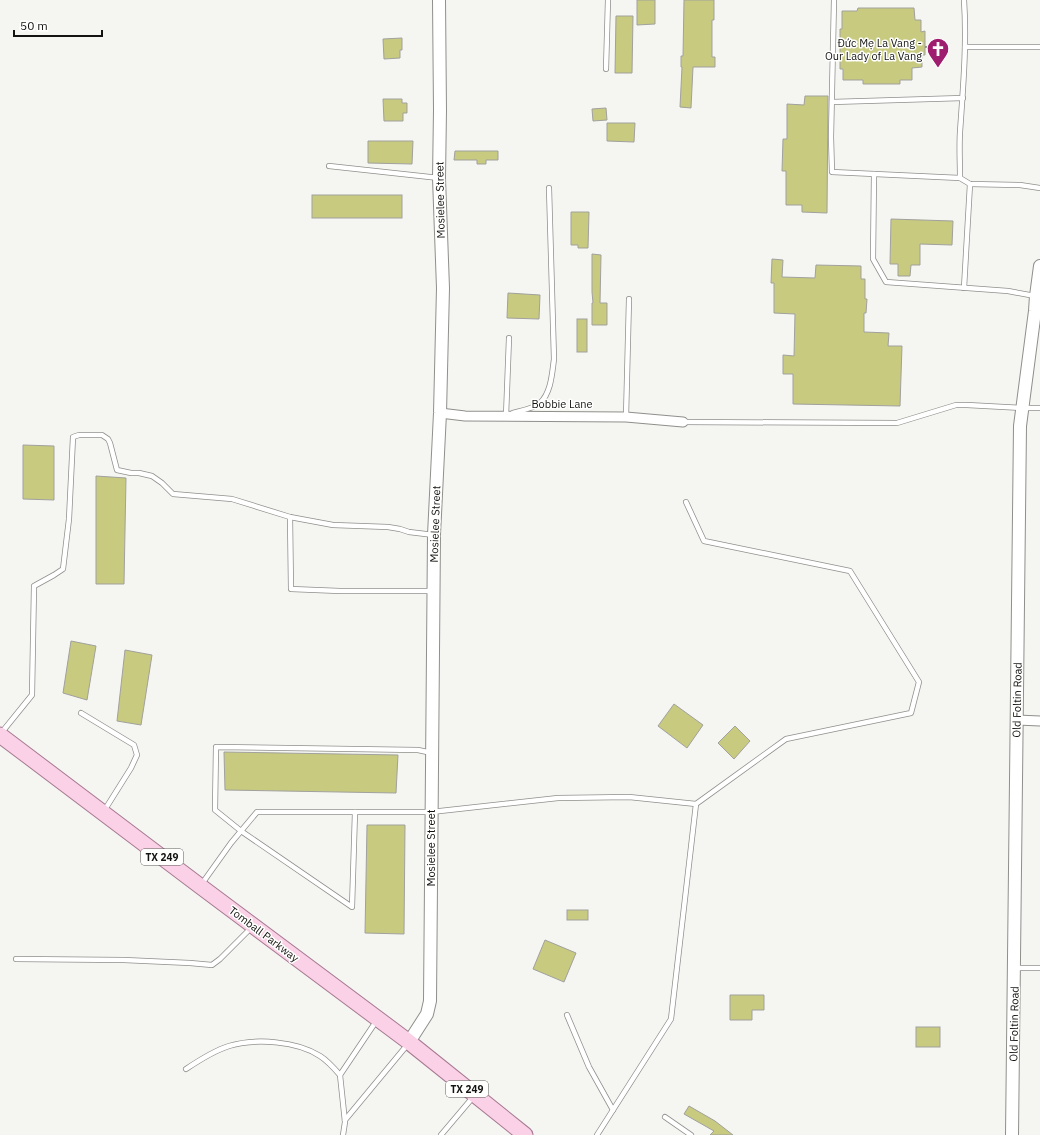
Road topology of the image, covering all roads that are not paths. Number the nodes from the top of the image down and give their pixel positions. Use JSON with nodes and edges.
{"nodes":[{"id":1,"x":439,"y":0,"type":"edge"},
{"id":2,"x":608,"y":0,"type":"edge"},
{"id":3,"x":834,"y":0,"type":"edge"},
{"id":4,"x":964,"y":0,"type":"edge"},
{"id":5,"x":1040,"y":47,"type":"edge"},
{"id":6,"x":965,"y":48,"type":"junction"},
{"id":7,"x":606,"y":69,"type":"dead end"},
{"id":8,"x":963,"y":98,"type":"junction"},
{"id":9,"x":832,"y":102,"type":"junction"},
{"id":10,"x":329,"y":166,"type":"dead end"},
{"id":11,"x":874,"y":174,"type":"junction"},
{"id":12,"x":439,"y":178,"type":"junction"},
{"id":13,"x":960,"y":178,"type":"junction"},
{"id":14,"x":970,"y":184,"type":"junction"},
{"id":15,"x":549,"y":188,"type":"dead end"},
{"id":16,"x":1040,"y":188,"type":"edge"},
{"id":17,"x":1040,"y":266,"type":"edge"},
{"id":18,"x":964,"y":288,"type":"junction"},
{"id":19,"x":1036,"y":296,"type":"junction"},
{"id":20,"x":629,"y":299,"type":"dead end"},
{"id":21,"x":509,"y":338,"type":"dead end"},
{"id":22,"x":1022,"y":408,"type":"junction"},
{"id":23,"x":1040,"y":408,"type":"edge"},
{"id":24,"x":440,"y":413,"type":"junction"},
{"id":25,"x":506,"y":416,"type":"junction"},
{"id":26,"x":626,"y":417,"type":"junction"},
{"id":27,"x":683,"y":422,"type":"joint"},
{"id":28,"x":686,"y":502,"type":"dead end"},
{"id":29,"x":290,"y":517,"type":"junction"},
{"id":30,"x":434,"y":535,"type":"junction"},
{"id":31,"x":433,"y":591,"type":"junction"},
{"id":32,"x":81,"y":713,"type":"dead end"},
{"id":33,"x":1017,"y":720,"type":"junction"},
{"id":34,"x":1040,"y":721,"type":"edge"},
{"id":35,"x":0,"y":734,"type":"edge"},
{"id":36,"x":432,"y":754,"type":"junction"},
{"id":37,"x":696,"y":804,"type":"junction"},
{"id":38,"x":355,"y":812,"type":"junction"},
{"id":39,"x":431,"y":812,"type":"junction"},
{"id":40,"x":103,"y":813,"type":"junction"},
{"id":41,"x":241,"y":831,"type":"junction"},
{"id":42,"x":200,"y":886,"type":"junction"},
{"id":43,"x":253,"y":926,"type":"junction"},
{"id":44,"x":16,"y":959,"type":"dead end"},
{"id":45,"x":1014,"y":968,"type":"junction"},
{"id":46,"x":1040,"y":968,"type":"edge"},
{"id":47,"x":567,"y":1015,"type":"dead end"},
{"id":48,"x":378,"y":1019,"type":"junction"},
{"id":49,"x":409,"y":1042,"type":"junction"},
{"id":50,"x":186,"y":1069,"type":"dead end"},
{"id":51,"x":340,"y":1075,"type":"junction"},
{"id":52,"x":475,"y":1095,"type":"junction"},
{"id":53,"x":613,"y":1110,"type":"junction"},
{"id":54,"x":666,"y":1117,"type":"dead end"},
{"id":55,"x":344,"y":1120,"type":"junction"},
{"id":56,"x":343,"y":1135,"type":"edge"},
{"id":57,"x":441,"y":1135,"type":"edge"},
{"id":58,"x":525,"y":1135,"type":"edge"},
{"id":59,"x":597,"y":1135,"type":"edge"},
{"id":60,"x":691,"y":1135,"type":"edge"},
{"id":61,"x":1012,"y":1135,"type":"edge"}],
"edges":[{"from":1,"to":12,"type":"street","name":"Mosielee Street"},
{"from":2,"to":7,"type":"lane"},
{"from":3,"to":9,"type":"lane"},
{"from":4,"to":6,"type":"lane"},
{"from":5,"to":6,"type":"lane"},
{"from":6,"to":8,"type":"lane"},
{"from":8,"to":9,"type":"lane"},
{"from":8,"to":13,"type":"lane"},
{"from":9,"to":11,"type":"lane"},
{"from":10,"to":12,"type":"lane"},
{"from":11,"to":13,"type":"lane"},
{"from":11,"to":18,"type":"lane"},
{"from":12,"to":24,"type":"street","name":"Mosielee Street"},
{"from":13,"to":14,"type":"lane"},
{"from":14,"to":16,"type":"lane"},
{"from":14,"to":18,"type":"lane"},
{"from":15,"to":25,"type":"lane"},
{"from":17,"to":19,"type":"street","name":"Old Foltin Road"},
{"from":18,"to":19,"type":"lane"},
{"from":19,"to":22,"type":"street","name":"Old Foltin Road"},
{"from":20,"to":26,"type":"lane"},
{"from":21,"to":25,"type":"lane"},
{"from":22,"to":23,"type":"lane"},
{"from":22,"to":27,"type":"lane"},
{"from":22,"to":33,"type":"street","name":"Old Foltin Road"},
{"from":24,"to":25,"type":"street","name":"Bobbie Lane"},
{"from":24,"to":30,"type":"street","name":"Mosielee Street"},
{"from":25,"to":26,"type":"street","name":"Bobbie Lane"},
{"from":26,"to":27,"type":"street","name":"Bobbie Lane"},
{"from":28,"to":37,"type":"lane"},
{"from":29,"to":30,"type":"lane"},
{"from":29,"to":31,"type":"lane"},
{"from":29,"to":35,"type":"lane"},
{"from":30,"to":31,"type":"street","name":"Mosielee Street"},
{"from":31,"to":36,"type":"street","name":"Mosielee Street"},
{"from":32,"to":40,"type":"lane"},
{"from":33,"to":34,"type":"street"},
{"from":33,"to":45,"type":"street","name":"Old Foltin Road"},
{"from":35,"to":40,"type":"main road","name":"Tomball Parkway","number":"TX 249"},
{"from":36,"to":39,"type":"street","name":"Mosielee Street"},
{"from":36,"to":41,"type":"lane"},
{"from":37,"to":39,"type":"lane"},
{"from":37,"to":53,"type":"lane"},
{"from":38,"to":39,"type":"lane"},
{"from":38,"to":41,"type":"lane"},
{"from":38,"to":41,"type":"lane"},
{"from":39,"to":49,"type":"street","name":"Mosielee Street"},
{"from":40,"to":42,"type":"main road","name":"Tomball Parkway","number":"TX 249"},
{"from":41,"to":42,"type":"lane"},
{"from":42,"to":43,"type":"main road","name":"Tomball Parkway","number":"TX 249"},
{"from":43,"to":44,"type":"lane"},
{"from":43,"to":48,"type":"main road","name":"Tomball Parkway","number":"TX 249"},
{"from":45,"to":46,"type":"lane"},
{"from":45,"to":61,"type":"street","name":"Old Foltin Road"},
{"from":47,"to":53,"type":"lane"},
{"from":48,"to":49,"type":"main road","name":"Tomball Parkway","number":"TX 249"},
{"from":48,"to":51,"type":"lane"},
{"from":49,"to":52,"type":"main road","name":"Tomball Parkway","number":"TX 249"},
{"from":49,"to":55,"type":"lane"},
{"from":50,"to":51,"type":"lane"},
{"from":51,"to":55,"type":"lane"},
{"from":52,"to":57,"type":"lane"},
{"from":52,"to":58,"type":"main road","name":"Tomball Parkway","number":"TX 249"},
{"from":53,"to":59,"type":"lane"},
{"from":54,"to":60,"type":"lane"},
{"from":55,"to":56,"type":"lane"}]}
